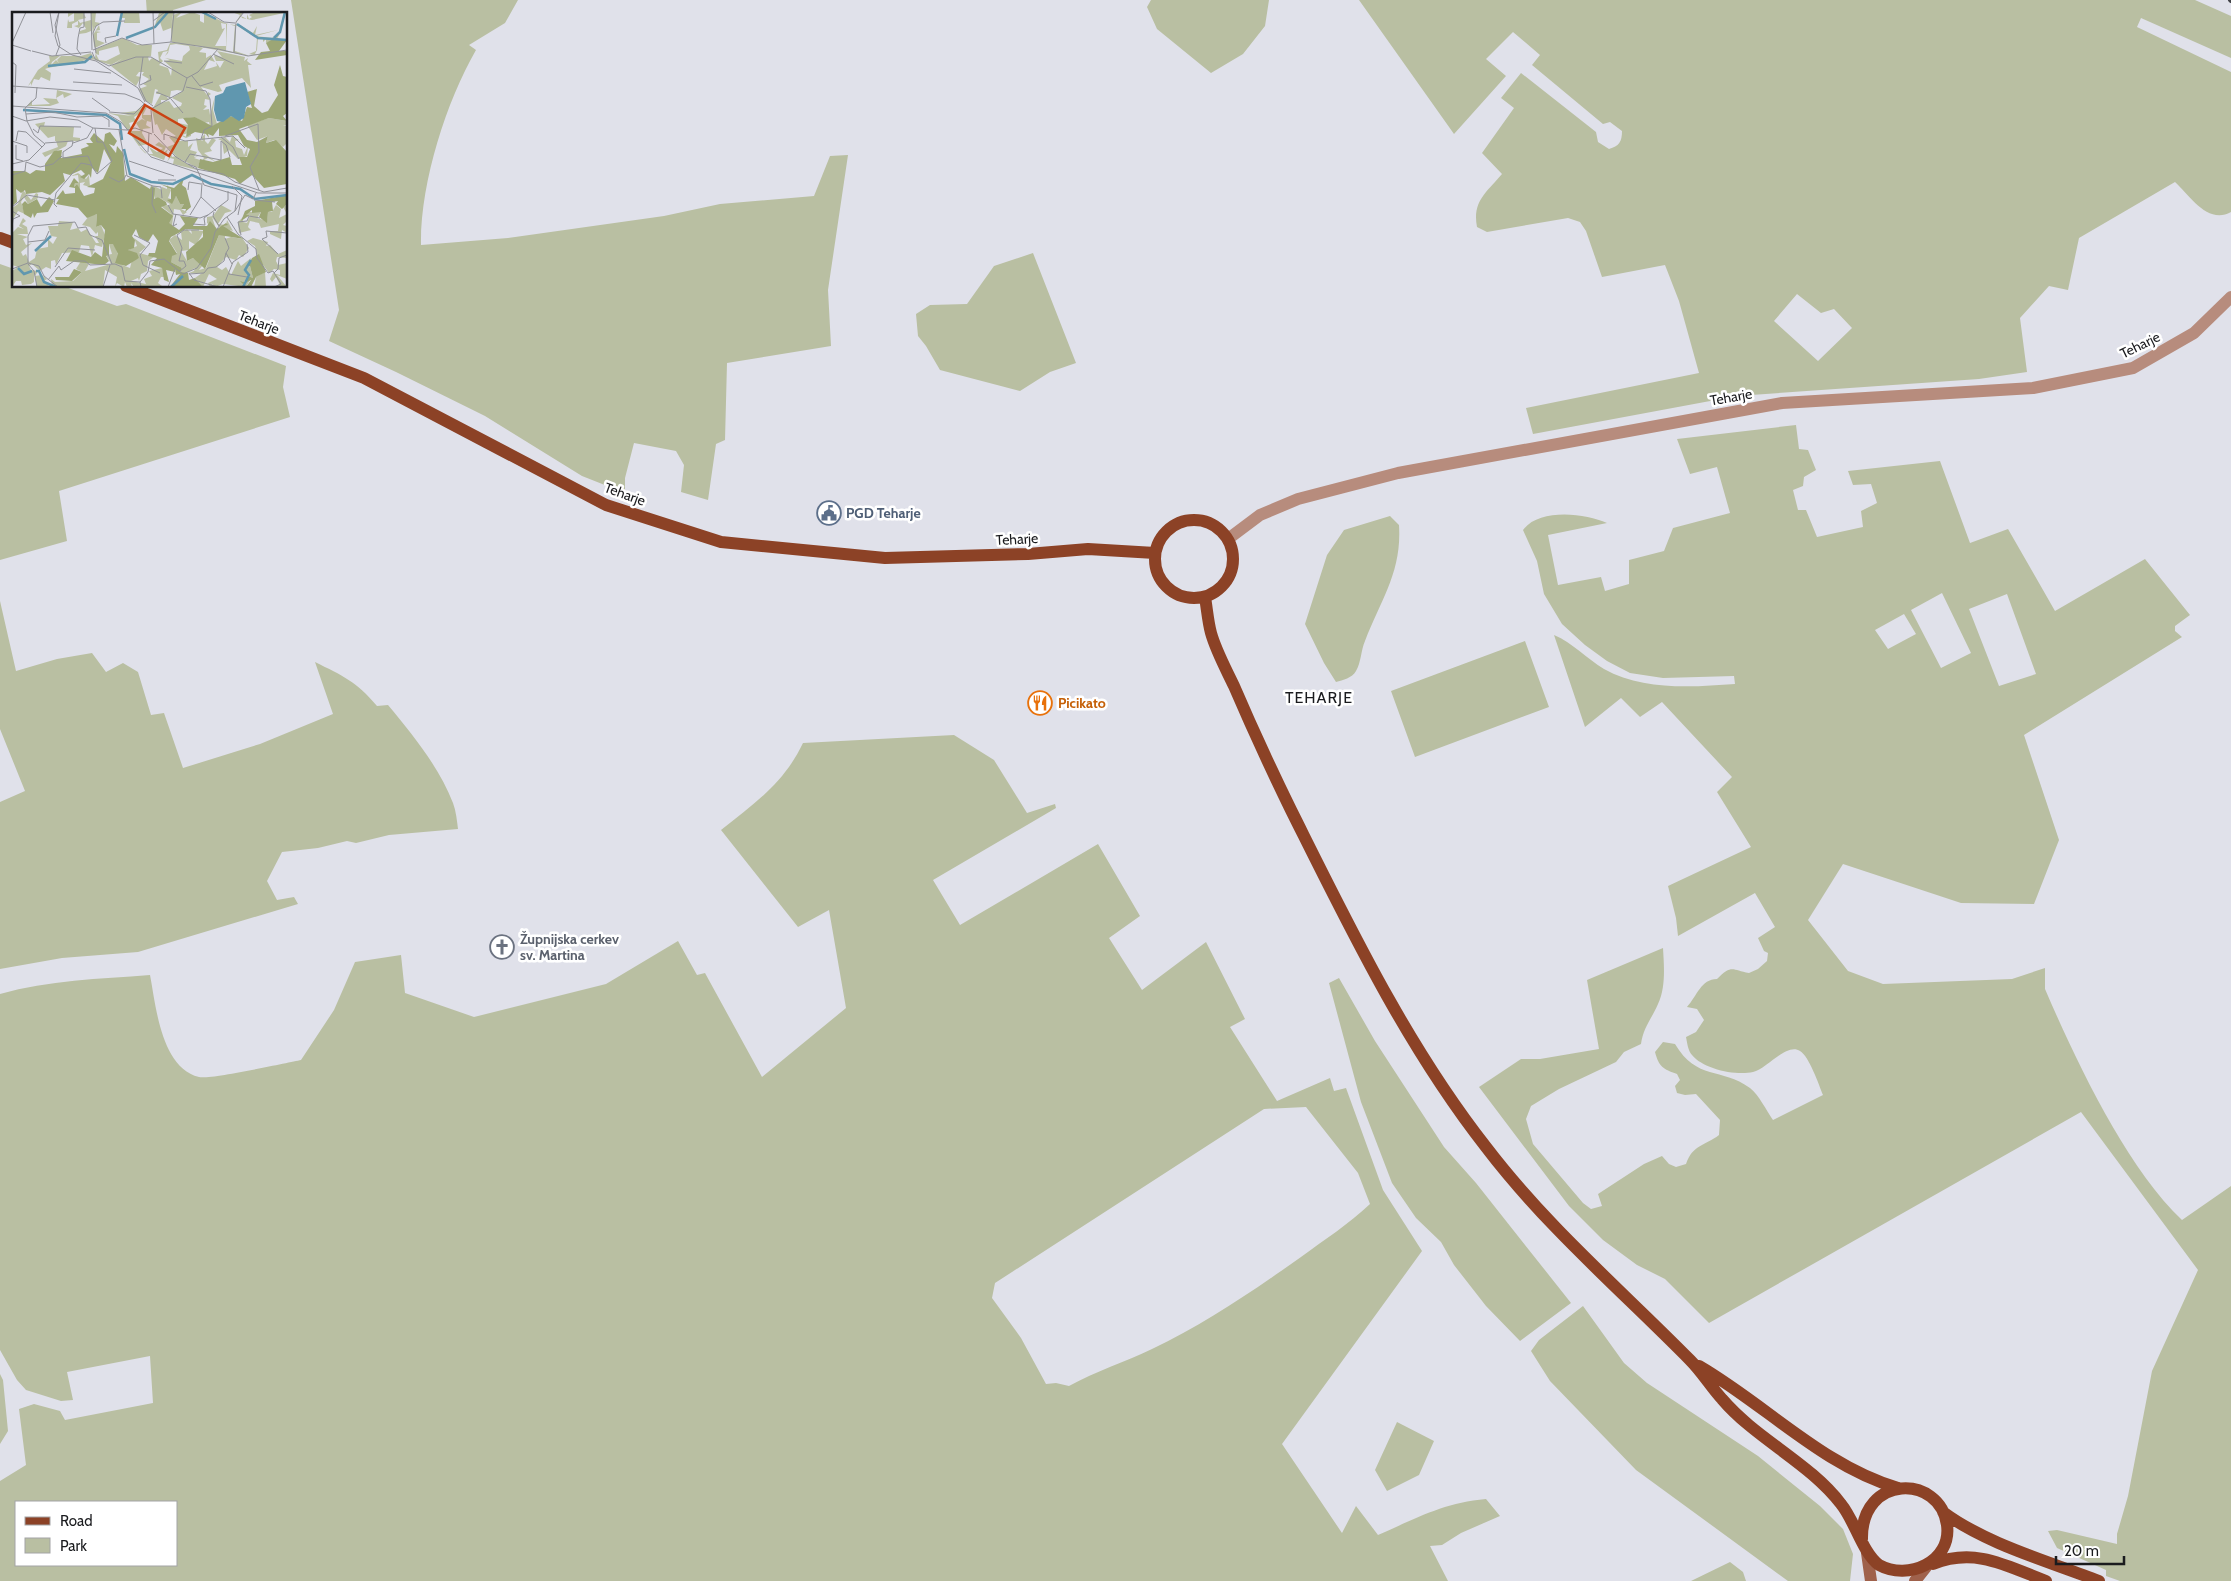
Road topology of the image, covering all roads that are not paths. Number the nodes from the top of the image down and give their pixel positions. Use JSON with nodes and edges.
{"nodes":[{"id":1,"x":0,"y":238,"type":"edge"},
{"id":2,"x":12,"y":242,"type":"edge"},
{"id":3,"x":131,"y":288,"type":"edge"},
{"id":4,"x":2231,"y":297,"type":"edge"},
{"id":5,"x":1228,"y":539,"type":"junction"},
{"id":6,"x":1155,"y":553,"type":"junction"},
{"id":7,"x":1206,"y":597,"type":"junction"},
{"id":8,"x":1693,"y":1363,"type":"junction"},
{"id":9,"x":1898,"y":1488,"type":"junction"},
{"id":10,"x":1943,"y":1512,"type":"junction"},
{"id":11,"x":1862,"y":1539,"type":"junction"},
{"id":12,"x":1867,"y":1553,"type":"junction"},
{"id":13,"x":1929,"y":1566,"type":"junction"},
{"id":14,"x":1871,"y":1581,"type":"edge"},
{"id":15,"x":1915,"y":1581,"type":"edge"},
{"id":16,"x":2046,"y":1581,"type":"edge"},
{"id":17,"x":2099,"y":1581,"type":"edge"}],
"edges":[{"from":1,"to":2,"type":"main road"},
{"from":3,"to":6,"type":"main road","name":"Teharje"},
{"from":4,"to":5,"type":"street","name":"Teharje"},
{"from":5,"to":6,"type":"main road"},
{"from":5,"to":7,"type":"main road"},
{"from":6,"to":7,"type":"main road"},
{"from":7,"to":8,"type":"main road"},
{"from":8,"to":9,"type":"main road"},
{"from":8,"to":11,"type":"main road"},
{"from":9,"to":10,"type":"main road"},
{"from":9,"to":11,"type":"main road"},
{"from":10,"to":13,"type":"main road"},
{"from":10,"to":17,"type":"main road"},
{"from":11,"to":12,"type":"main road"},
{"from":12,"to":13,"type":"main road"},
{"from":12,"to":14,"type":"main road"},
{"from":13,"to":15,"type":"main road"},
{"from":13,"to":16,"type":"main road"}]}
